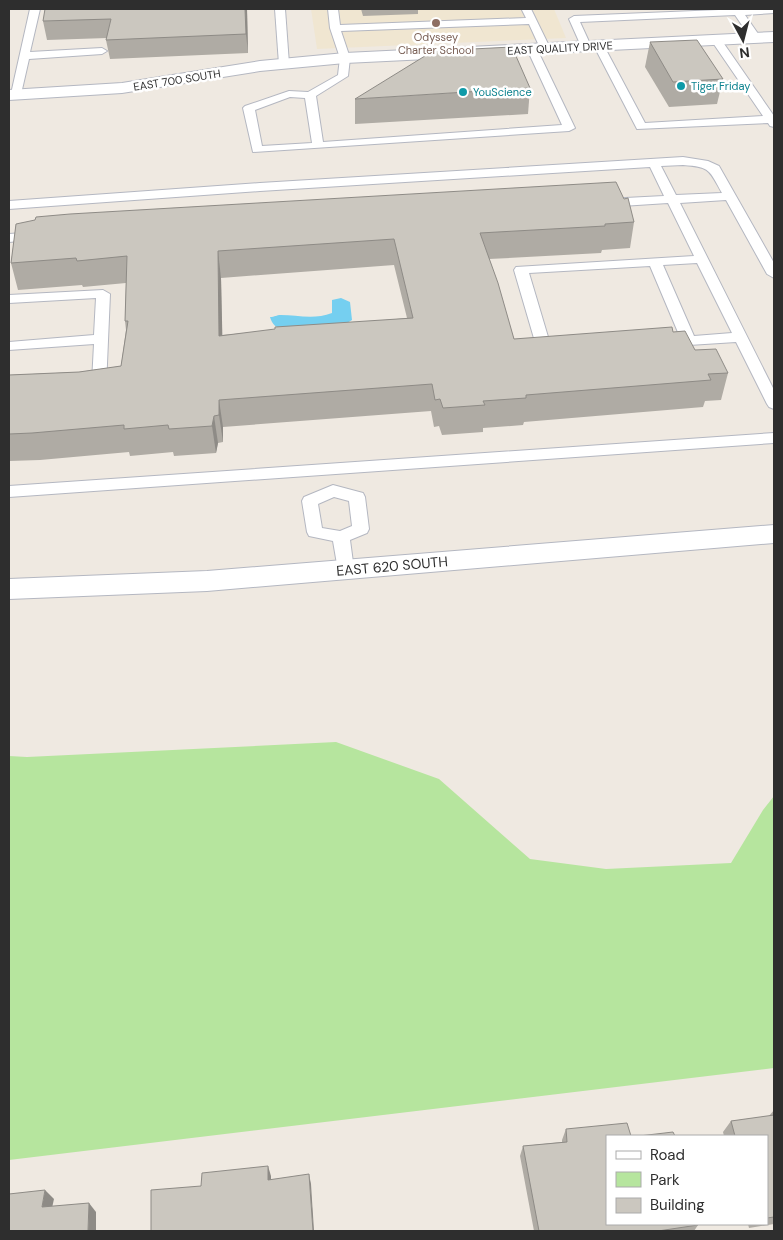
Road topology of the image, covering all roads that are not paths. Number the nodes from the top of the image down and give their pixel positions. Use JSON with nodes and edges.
{"nodes":[{"id":1,"x":35,"y":9,"type":"edge"},
{"id":2,"x":280,"y":9,"type":"edge"},
{"id":3,"x":333,"y":9,"type":"edge"},
{"id":4,"x":527,"y":9,"type":"edge"},
{"id":5,"x":569,"y":9,"type":"edge"},
{"id":6,"x":774,"y":10,"type":"edge"},
{"id":7,"x":738,"y":12,"type":"junction"},
{"id":8,"x":574,"y":20,"type":"junction"},
{"id":9,"x":532,"y":21,"type":"junction"},
{"id":10,"x":335,"y":28,"type":"junction"},
{"id":11,"x":756,"y":38,"type":"junction"},
{"id":12,"x":774,"y":38,"type":"edge"},
{"id":13,"x":716,"y":40,"type":"junction"},
{"id":14,"x":592,"y":46,"type":"junction"},
{"id":15,"x":539,"y":48,"type":"junction"},
{"id":16,"x":102,"y":51,"type":"dead end"},
{"id":17,"x":24,"y":56,"type":"junction"},
{"id":18,"x":345,"y":58,"type":"junction"},
{"id":19,"x":284,"y":64,"type":"junction"},
{"id":20,"x":12,"y":94,"type":"edge"},
{"id":21,"x":310,"y":94,"type":"junction"},
{"id":22,"x":773,"y":121,"type":"edge"},
{"id":23,"x":318,"y":146,"type":"junction"},
{"id":24,"x":654,"y":163,"type":"junction"},
{"id":25,"x":731,"y":196,"type":"junction"},
{"id":26,"x":672,"y":199,"type":"junction"},
{"id":27,"x":594,"y":203,"type":"edge"},
{"id":28,"x":9,"y":205,"type":"edge"},
{"id":29,"x":48,"y":235,"type":"edge"},
{"id":30,"x":9,"y":238,"type":"edge"},
{"id":31,"x":702,"y":259,"type":"junction"},
{"id":32,"x":655,"y":262,"type":"junction"},
{"id":33,"x":774,"y":274,"type":"edge"},
{"id":34,"x":9,"y":299,"type":"edge"},
{"id":35,"x":741,"y":337,"type":"junction"},
{"id":36,"x":101,"y":339,"type":"junction"},
{"id":37,"x":689,"y":340,"type":"junction"},
{"id":38,"x":651,"y":344,"type":"edge"},
{"id":39,"x":9,"y":346,"type":"edge"},
{"id":40,"x":564,"y":350,"type":"edge"},
{"id":41,"x":81,"y":388,"type":"edge"},
{"id":42,"x":774,"y":404,"type":"edge"},
{"id":43,"x":774,"y":438,"type":"edge"},
{"id":44,"x":332,"y":469,"type":"junction"},
{"id":45,"x":334,"y":491,"type":"junction"},
{"id":46,"x":9,"y":492,"type":"edge"},
{"id":47,"x":774,"y":534,"type":"edge"},
{"id":48,"x":341,"y":537,"type":"junction"},
{"id":49,"x":346,"y":570,"type":"junction"},
{"id":50,"x":9,"y":589,"type":"edge"}],
"edges":[{"from":1,"to":17,"type":"lane"},
{"from":2,"to":19,"type":"lane"},
{"from":3,"to":10,"type":"lane"},
{"from":4,"to":9,"type":"lane"},
{"from":5,"to":8,"type":"lane"},
{"from":6,"to":7,"type":"lane"},
{"from":7,"to":8,"type":"lane"},
{"from":7,"to":11,"type":"lane"},
{"from":8,"to":14,"type":"lane"},
{"from":9,"to":10,"type":"lane"},
{"from":9,"to":15,"type":"lane"},
{"from":10,"to":18,"type":"lane"},
{"from":11,"to":12,"type":"street","name":"EAST QUALITY DRIVE"},
{"from":11,"to":13,"type":"street","name":"EAST QUALITY DRIVE"},
{"from":13,"to":14,"type":"street","name":"EAST QUALITY DRIVE"},
{"from":13,"to":22,"type":"lane"},
{"from":14,"to":15,"type":"street","name":"EAST QUALITY DRIVE"},
{"from":14,"to":22,"type":"lane"},
{"from":15,"to":18,"type":"street","name":"EAST QUALITY DRIVE"},
{"from":15,"to":23,"type":"lane"},
{"from":16,"to":17,"type":"lane"},
{"from":17,"to":20,"type":"lane"},
{"from":18,"to":19,"type":"street","name":"EAST 700 SOUTH"},
{"from":18,"to":21,"type":"lane"},
{"from":19,"to":20,"type":"street","name":"EAST 700 SOUTH"},
{"from":21,"to":23,"type":"lane"},
{"from":21,"to":23,"type":"lane"},
{"from":24,"to":25,"type":"lane"},
{"from":24,"to":26,"type":"lane"},
{"from":24,"to":28,"type":"lane"},
{"from":25,"to":26,"type":"lane"},
{"from":25,"to":33,"type":"lane"},
{"from":26,"to":27,"type":"lane"},
{"from":26,"to":31,"type":"lane"},
{"from":29,"to":30,"type":"lane"},
{"from":31,"to":32,"type":"lane"},
{"from":31,"to":35,"type":"lane"},
{"from":32,"to":37,"type":"lane"},
{"from":32,"to":40,"type":"lane"},
{"from":34,"to":36,"type":"lane"},
{"from":35,"to":37,"type":"lane"},
{"from":35,"to":42,"type":"lane"},
{"from":36,"to":39,"type":"lane"},
{"from":36,"to":41,"type":"lane"},
{"from":37,"to":38,"type":"lane"},
{"from":43,"to":44,"type":"lane"},
{"from":44,"to":45,"type":"lane"},
{"from":44,"to":46,"type":"lane"},
{"from":45,"to":48,"type":"lane"},
{"from":45,"to":48,"type":"lane"},
{"from":47,"to":49,"type":"street","name":"EAST 620 SOUTH"},
{"from":48,"to":49,"type":"lane"},
{"from":49,"to":50,"type":"street","name":"EAST 620 SOUTH"}]}
